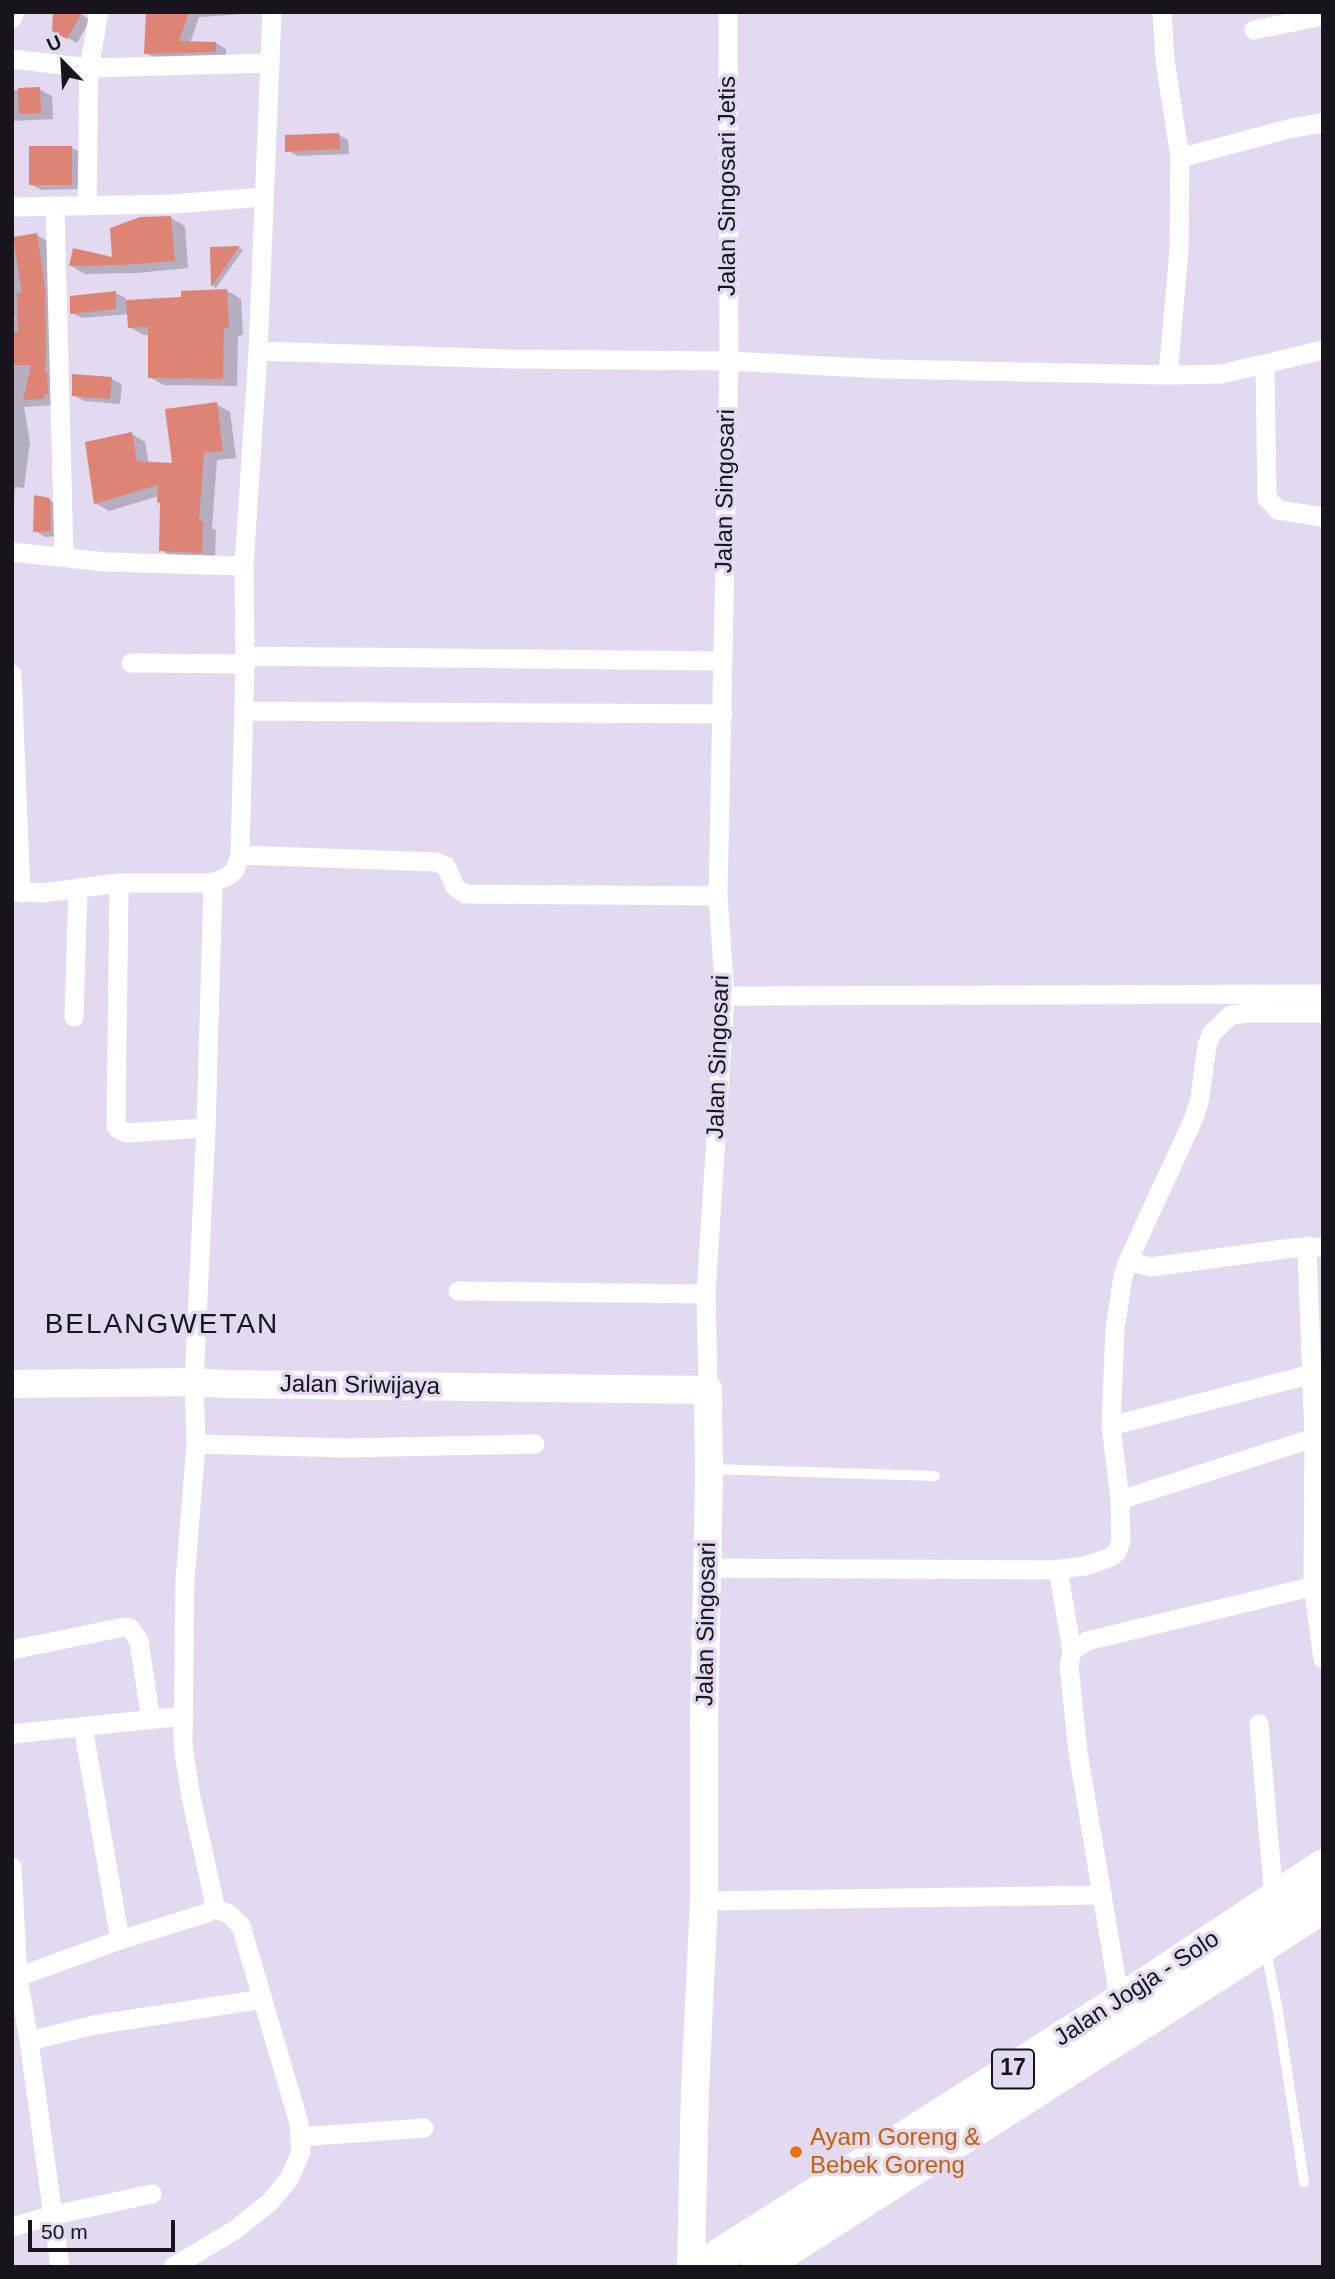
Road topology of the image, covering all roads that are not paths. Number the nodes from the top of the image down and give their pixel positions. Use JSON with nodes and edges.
{"nodes":[{"id":1,"x":15,"y":12,"type":"edge"},
{"id":2,"x":99,"y":12,"type":"edge"},
{"id":3,"x":272,"y":12,"type":"edge"},
{"id":4,"x":728,"y":12,"type":"edge"},
{"id":5,"x":1162,"y":12,"type":"edge"},
{"id":6,"x":1323,"y":16,"type":"edge"},
{"id":7,"x":12,"y":19,"type":"edge"},
{"id":8,"x":1254,"y":30,"type":"dead end"},
{"id":9,"x":12,"y":59,"type":"edge"},
{"id":10,"x":270,"y":62,"type":"junction"},
{"id":11,"x":89,"y":68,"type":"junction"},
{"id":12,"x":1323,"y":123,"type":"edge"},
{"id":13,"x":1180,"y":158,"type":"junction"},
{"id":14,"x":263,"y":197,"type":"junction"},
{"id":15,"x":55,"y":206,"type":"junction"},
{"id":16,"x":87,"y":206,"type":"junction"},
{"id":17,"x":12,"y":207,"type":"edge"},
{"id":18,"x":1323,"y":350,"type":"edge"},
{"id":19,"x":258,"y":351,"type":"junction"},
{"id":20,"x":729,"y":361,"type":"junction"},
{"id":21,"x":1265,"y":365,"type":"junction"},
{"id":22,"x":1168,"y":375,"type":"junction"},
{"id":23,"x":1323,"y":517,"type":"edge"},
{"id":24,"x":12,"y":552,"type":"edge"},
{"id":25,"x":64,"y":557,"type":"junction"},
{"id":26,"x":244,"y":566,"type":"junction"},
{"id":27,"x":245,"y":660,"type":"junction"},
{"id":28,"x":723,"y":660,"type":"junction"},
{"id":29,"x":131,"y":663,"type":"dead end"},
{"id":30,"x":12,"y":674,"type":"edge"},
{"id":31,"x":244,"y":711,"type":"junction"},
{"id":32,"x":723,"y":714,"type":"junction"},
{"id":33,"x":240,"y":855,"type":"junction"},
{"id":34,"x":119,"y":883,"type":"junction"},
{"id":35,"x":213,"y":883,"type":"junction"},
{"id":36,"x":78,"y":888,"type":"junction"},
{"id":37,"x":17,"y":892,"type":"edge"},
{"id":38,"x":718,"y":896,"type":"junction"},
{"id":39,"x":1323,"y":994,"type":"edge"},
{"id":40,"x":725,"y":996,"type":"junction"},
{"id":41,"x":1323,"y":1013,"type":"edge"},
{"id":42,"x":74,"y":1017,"type":"dead end"},
{"id":43,"x":206,"y":1128,"type":"junction"},
{"id":44,"x":1315,"y":1247,"type":"edge"},
{"id":45,"x":1128,"y":1261,"type":"junction"},
{"id":46,"x":458,"y":1291,"type":"dead end"},
{"id":47,"x":706,"y":1294,"type":"junction"},
{"id":48,"x":1312,"y":1374,"type":"junction"},
{"id":49,"x":194,"y":1382,"type":"junction"},
{"id":50,"x":12,"y":1384,"type":"edge"},
{"id":51,"x":708,"y":1390,"type":"junction"},
{"id":52,"x":1111,"y":1426,"type":"junction"},
{"id":53,"x":1319,"y":1436,"type":"edge"},
{"id":54,"x":196,"y":1444,"type":"junction"},
{"id":55,"x":535,"y":1444,"type":"dead end"},
{"id":56,"x":709,"y":1469,"type":"junction"},
{"id":57,"x":935,"y":1476,"type":"dead end"},
{"id":58,"x":1120,"y":1500,"type":"junction"},
{"id":59,"x":708,"y":1567,"type":"junction"},
{"id":60,"x":1058,"y":1570,"type":"junction"},
{"id":61,"x":1318,"y":1585,"type":"edge"},
{"id":62,"x":12,"y":1650,"type":"edge"},
{"id":63,"x":1072,"y":1651,"type":"junction"},
{"id":64,"x":1323,"y":1659,"type":"edge"},
{"id":65,"x":184,"y":1716,"type":"junction"},
{"id":66,"x":151,"y":1720,"type":"junction"},
{"id":67,"x":1259,"y":1724,"type":"dead end"},
{"id":68,"x":83,"y":1727,"type":"junction"},
{"id":69,"x":12,"y":1734,"type":"edge"},
{"id":70,"x":12,"y":1867,"type":"edge"},
{"id":71,"x":1323,"y":1867,"type":"edge"},
{"id":72,"x":1103,"y":1895,"type":"junction"},
{"id":73,"x":1274,"y":1899,"type":"junction"},
{"id":74,"x":704,"y":1901,"type":"junction"},
{"id":75,"x":1323,"y":1906,"type":"edge"},
{"id":76,"x":213,"y":1908,"type":"junction"},
{"id":77,"x":120,"y":1940,"type":"junction"},
{"id":78,"x":1264,"y":1943,"type":"junction"},
{"id":79,"x":15,"y":1978,"type":"edge"},
{"id":80,"x":262,"y":1999,"type":"junction"},
{"id":81,"x":1120,"y":2002,"type":"junction"},
{"id":82,"x":29,"y":2041,"type":"junction"},
{"id":83,"x":424,"y":2128,"type":"dead end"},
{"id":84,"x":299,"y":2137,"type":"junction"},
{"id":85,"x":1304,"y":2182,"type":"dead end"},
{"id":86,"x":152,"y":2194,"type":"dead end"},
{"id":87,"x":54,"y":2215,"type":"junction"},
{"id":88,"x":12,"y":2227,"type":"edge"},
{"id":89,"x":748,"y":2259,"type":"edge"},
{"id":90,"x":60,"y":2267,"type":"edge"},
{"id":91,"x":173,"y":2267,"type":"edge"},
{"id":92,"x":691,"y":2267,"type":"edge"},
{"id":93,"x":702,"y":2267,"type":"edge"}],
"edges":[{"from":1,"to":7,"type":"street"},
{"from":2,"to":11,"type":"street"},
{"from":3,"to":10,"type":"street"},
{"from":4,"to":20,"type":"street","name":"Jalan Singosari Jetis"},
{"from":5,"to":13,"type":"street"},
{"from":6,"to":8,"type":"street"},
{"from":9,"to":11,"type":"street"},
{"from":10,"to":11,"type":"street"},
{"from":10,"to":14,"type":"street"},
{"from":11,"to":16,"type":"street"},
{"from":12,"to":13,"type":"street"},
{"from":13,"to":22,"type":"street"},
{"from":14,"to":16,"type":"street"},
{"from":14,"to":19,"type":"street"},
{"from":15,"to":16,"type":"street"},
{"from":15,"to":17,"type":"street"},
{"from":15,"to":25,"type":"street"},
{"from":18,"to":21,"type":"street"},
{"from":19,"to":20,"type":"street"},
{"from":19,"to":26,"type":"street"},
{"from":20,"to":22,"type":"street"},
{"from":20,"to":28,"type":"street","name":"Jalan Singosari"},
{"from":21,"to":22,"type":"street"},
{"from":21,"to":23,"type":"street"},
{"from":24,"to":25,"type":"street"},
{"from":25,"to":26,"type":"street"},
{"from":26,"to":27,"type":"street"},
{"from":27,"to":28,"type":"street"},
{"from":27,"to":29,"type":"street"},
{"from":27,"to":31,"type":"street"},
{"from":28,"to":32,"type":"street","name":"Jalan Singosari"},
{"from":30,"to":37,"type":"street"},
{"from":31,"to":32,"type":"street"},
{"from":31,"to":33,"type":"street"},
{"from":32,"to":38,"type":"street","name":"Jalan Singosari"},
{"from":33,"to":35,"type":"street"},
{"from":33,"to":38,"type":"street"},
{"from":34,"to":35,"type":"street"},
{"from":34,"to":36,"type":"street"},
{"from":34,"to":43,"type":"street"},
{"from":35,"to":43,"type":"street"},
{"from":36,"to":37,"type":"street"},
{"from":36,"to":42,"type":"street"},
{"from":38,"to":40,"type":"street","name":"Jalan Singosari"},
{"from":39,"to":40,"type":"street"},
{"from":40,"to":47,"type":"street","name":"Jalan Singosari"},
{"from":41,"to":45,"type":"street"},
{"from":43,"to":49,"type":"street"},
{"from":44,"to":45,"type":"street"},
{"from":44,"to":48,"type":"street"},
{"from":45,"to":52,"type":"street"},
{"from":46,"to":47,"type":"street"},
{"from":47,"to":51,"type":"street","name":"Jalan Singosari"},
{"from":48,"to":52,"type":"street"},
{"from":48,"to":53,"type":"street"},
{"from":49,"to":50,"type":"street","name":"Jalan Sriwijaya"},
{"from":49,"to":51,"type":"street","name":"Jalan Sriwijaya"},
{"from":49,"to":54,"type":"street"},
{"from":51,"to":56,"type":"street","name":"Jalan Singosari"},
{"from":52,"to":58,"type":"street"},
{"from":53,"to":58,"type":"street"},
{"from":53,"to":61,"type":"street"},
{"from":54,"to":55,"type":"street"},
{"from":54,"to":65,"type":"street"},
{"from":56,"to":57,"type":"lane"},
{"from":56,"to":59,"type":"street","name":"Jalan Singosari"},
{"from":58,"to":60,"type":"street"},
{"from":59,"to":60,"type":"street"},
{"from":59,"to":74,"type":"street","name":"Jalan Singosari"},
{"from":60,"to":63,"type":"street"},
{"from":61,"to":63,"type":"street"},
{"from":61,"to":64,"type":"street"},
{"from":62,"to":66,"type":"street"},
{"from":63,"to":72,"type":"street"},
{"from":65,"to":66,"type":"street"},
{"from":65,"to":76,"type":"street"},
{"from":66,"to":68,"type":"street"},
{"from":67,"to":73,"type":"street"},
{"from":68,"to":69,"type":"street"},
{"from":68,"to":77,"type":"street"},
{"from":70,"to":79,"type":"street"},
{"from":71,"to":73,"type":"highway","name":"Jalan Jogja - Solo","number":"17"},
{"from":72,"to":74,"type":"street"},
{"from":72,"to":81,"type":"street"},
{"from":73,"to":81,"type":"highway","name":"Jalan Jogja - Solo","number":"17"},
{"from":74,"to":92,"type":"street","name":"Jalan Singosari"},
{"from":75,"to":78,"type":"highway","name":"Jalan Jogja - Solo","number":"17"},
{"from":76,"to":77,"type":"street"},
{"from":76,"to":80,"type":"street"},
{"from":77,"to":79,"type":"street"},
{"from":78,"to":85,"type":"lane"},
{"from":78,"to":89,"type":"highway","name":"Jalan Jogja - Solo","number":"17"},
{"from":79,"to":82,"type":"street"},
{"from":80,"to":82,"type":"street"},
{"from":80,"to":84,"type":"street"},
{"from":81,"to":89,"type":"highway","name":"Jalan Jogja - Solo","number":"17"},
{"from":82,"to":87,"type":"street"},
{"from":83,"to":84,"type":"street"},
{"from":84,"to":91,"type":"street"},
{"from":86,"to":87,"type":"street"},
{"from":87,"to":88,"type":"street"},
{"from":87,"to":90,"type":"street"},
{"from":89,"to":93,"type":"highway","name":"Jalan Jogja - Solo","number":"17"}]}
